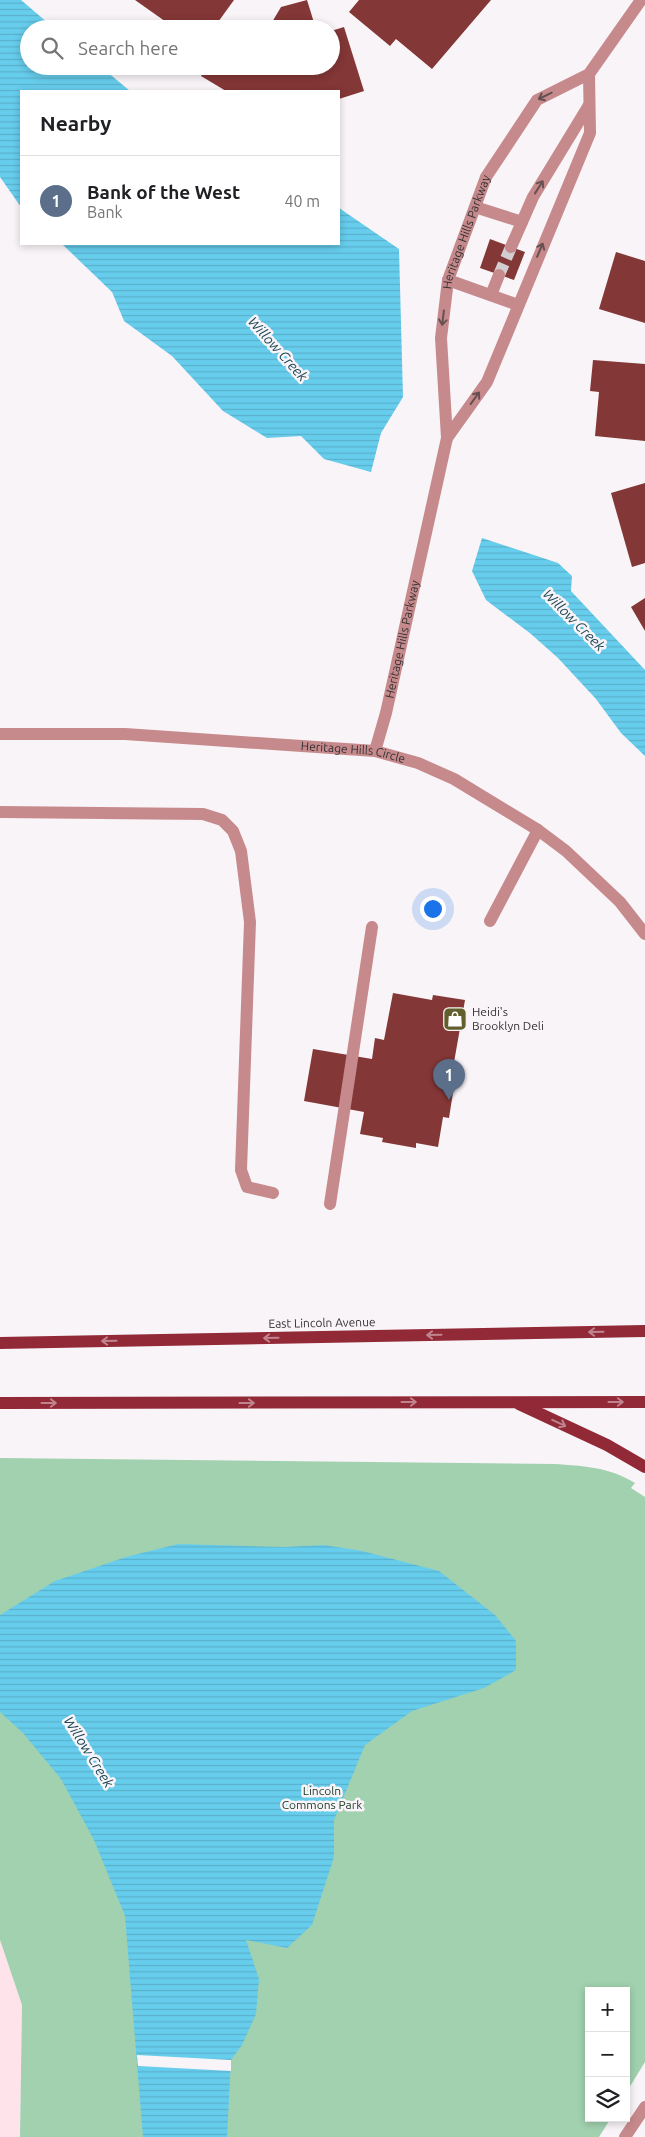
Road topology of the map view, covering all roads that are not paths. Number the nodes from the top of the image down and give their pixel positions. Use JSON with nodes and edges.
{"nodes":[{"id":1,"x":641,"y":0,"type":"edge"},
{"id":2,"x":589,"y":74,"type":"junction"},
{"id":3,"x":590,"y":105,"type":"junction"},
{"id":4,"x":475,"y":207,"type":"junction"},
{"id":5,"x":522,"y":222,"type":"junction"},
{"id":6,"x":511,"y":247,"type":"tunnel mouth"},
{"id":7,"x":499,"y":275,"type":"tunnel mouth"},
{"id":8,"x":448,"y":280,"type":"junction"},
{"id":9,"x":491,"y":296,"type":"junction"},
{"id":10,"x":518,"y":305,"type":"junction"},
{"id":11,"x":447,"y":438,"type":"junction"},
{"id":12,"x":0,"y":734,"type":"edge"},
{"id":13,"x":375,"y":751,"type":"junction"},
{"id":14,"x":0,"y":812,"type":"edge"},
{"id":15,"x":538,"y":830,"type":"junction"},
{"id":16,"x":490,"y":921,"type":"dead end"},
{"id":17,"x":372,"y":928,"type":"dead end"},
{"id":18,"x":645,"y":934,"type":"edge"},
{"id":19,"x":273,"y":1193,"type":"dead end"},
{"id":20,"x":330,"y":1204,"type":"dead end"},
{"id":21,"x":645,"y":1331,"type":"edge"},
{"id":22,"x":0,"y":1343,"type":"edge"},
{"id":23,"x":515,"y":1402,"type":"junction"},
{"id":24,"x":645,"y":1402,"type":"edge"},
{"id":25,"x":0,"y":1403,"type":"edge"},
{"id":26,"x":645,"y":1467,"type":"edge"},
{"id":27,"x":645,"y":2107,"type":"edge"},
{"id":28,"x":625,"y":2137,"type":"edge"}],
"edges":[{"from":1,"to":2,"type":"street","name":"Heritage Hills Parkway"},
{"from":2,"to":3,"type":"street","name":"Heritage Hills Parkway"},
{"from":2,"to":4,"type":"street","name":"Heritage Hills Parkway","one_way":true},
{"from":5,"to":3,"type":"street","one_way":true},
{"from":10,"to":3,"type":"street","name":"Heritage Hills Parkway","one_way":true},
{"from":4,"to":5,"type":"street"},
{"from":4,"to":8,"type":"street","name":"Heritage Hills Parkway"},
{"from":5,"to":6,"type":"street"},
{"from":7,"to":9,"type":"street"},
{"from":8,"to":9,"type":"street"},
{"from":8,"to":11,"type":"street","name":"Heritage Hills Parkway","one_way":true},
{"from":9,"to":10,"type":"street"},
{"from":11,"to":10,"type":"street","name":"Heritage Hills Parkway","one_way":true},
{"from":11,"to":13,"type":"street","name":"Heritage Hills Parkway"},
{"from":12,"to":13,"type":"street","name":"Heritage Hills Circle"},
{"from":13,"to":15,"type":"street","name":"Heritage Hills Circle"},
{"from":14,"to":19,"type":"street"},
{"from":15,"to":16,"type":"street"},
{"from":15,"to":18,"type":"street","name":"Heritage Hills Circle"},
{"from":17,"to":20,"type":"street"},
{"from":21,"to":22,"type":"main road","name":"East Lincoln Avenue","one_way":true},
{"from":23,"to":24,"type":"main road","one_way":true},
{"from":25,"to":23,"type":"main road","one_way":true},
{"from":23,"to":26,"type":"main road","one_way":true},
{"from":27,"to":28,"type":"street"}]}
